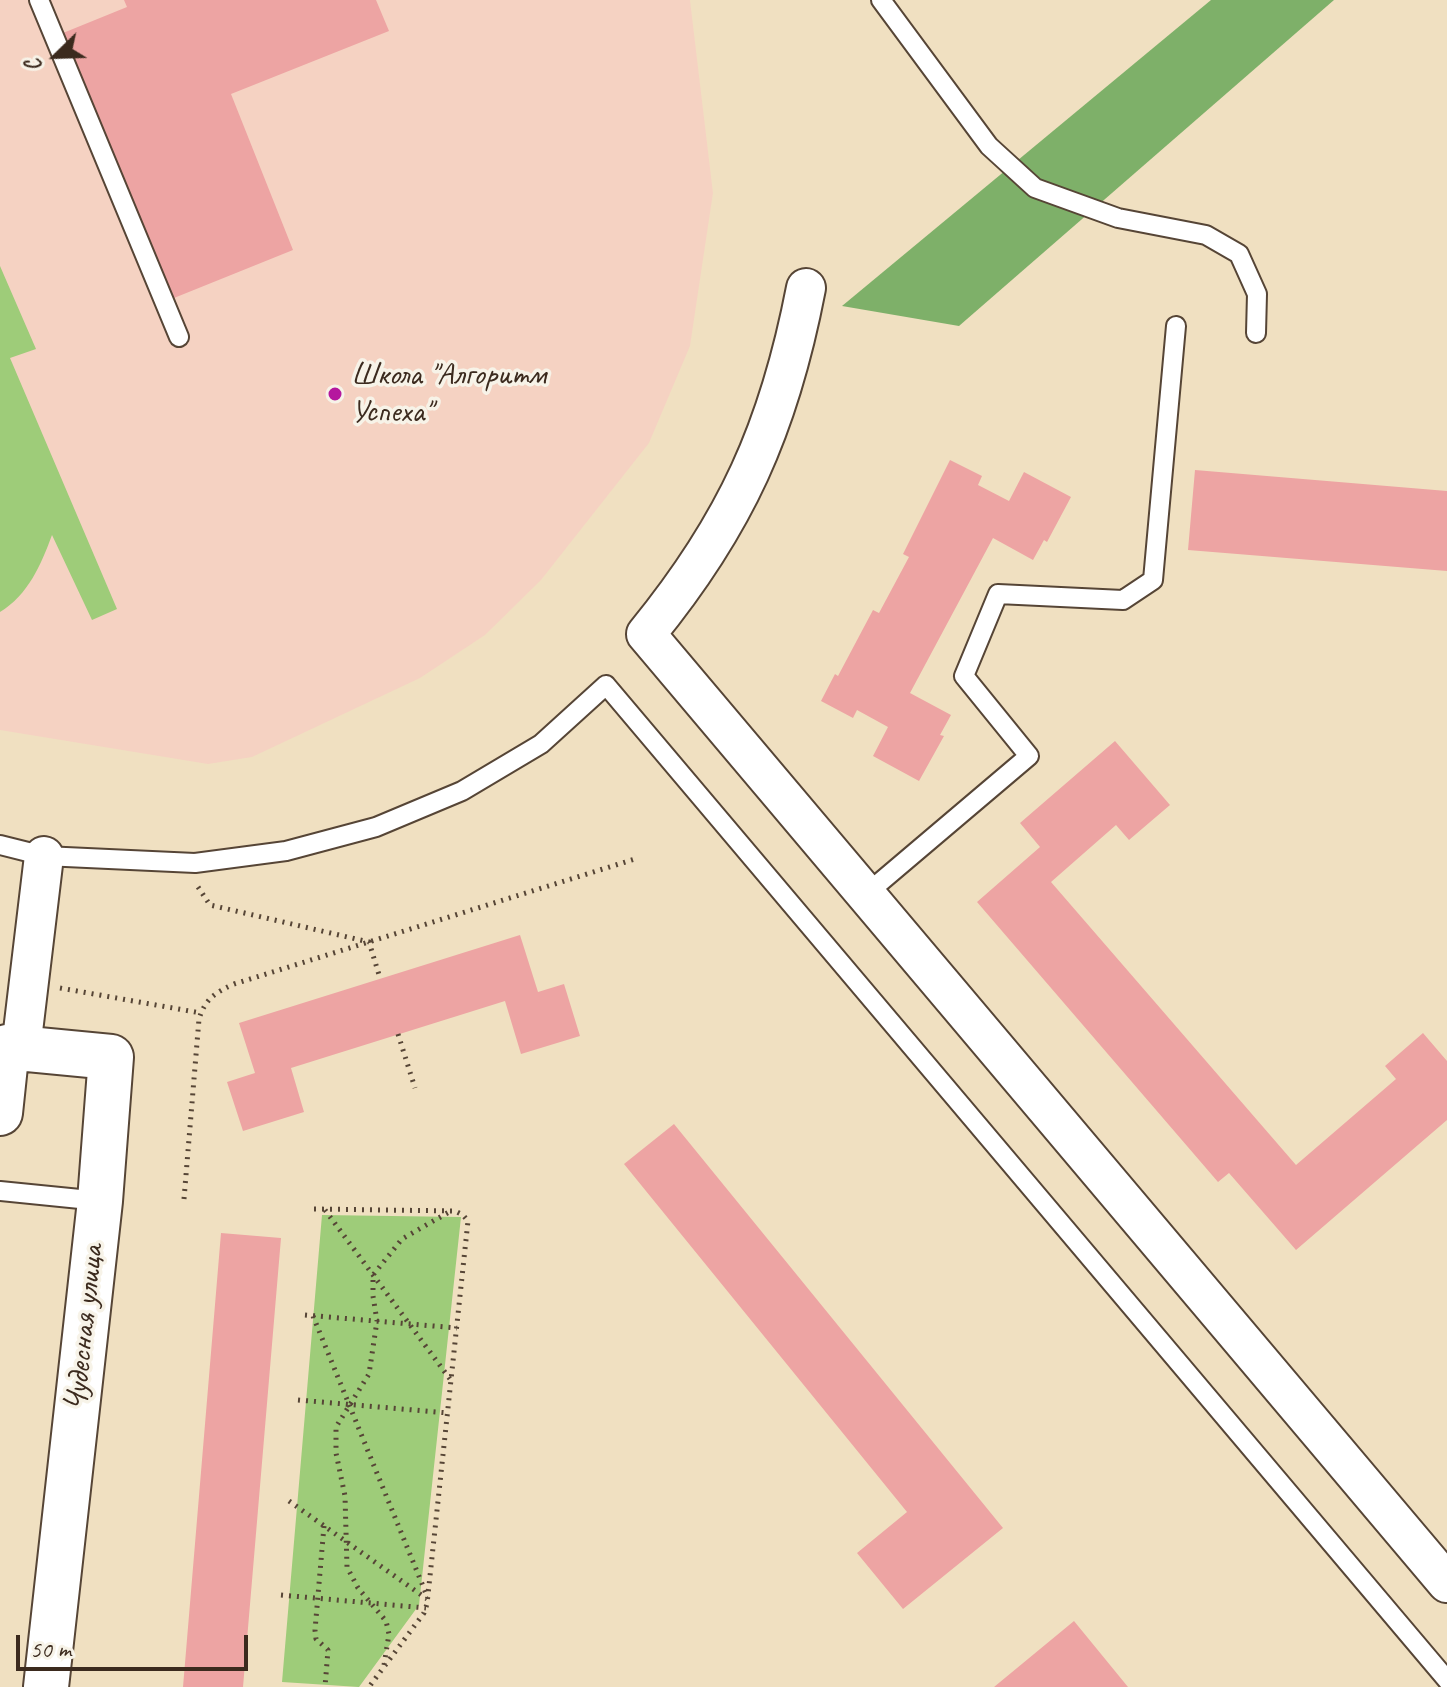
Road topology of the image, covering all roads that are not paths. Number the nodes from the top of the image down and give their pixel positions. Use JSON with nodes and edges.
{"nodes":[{"id":1,"x":39,"y":0,"type":"edge"},
{"id":2,"x":881,"y":0,"type":"edge"},
{"id":3,"x":806,"y":288,"type":"dead end"},
{"id":4,"x":1176,"y":326,"type":"dead end"},
{"id":5,"x":1256,"y":333,"type":"dead end"},
{"id":6,"x":179,"y":337,"type":"dead end"},
{"id":7,"x":0,"y":845,"type":"edge"},
{"id":8,"x":44,"y":856,"type":"junction"},
{"id":9,"x":865,"y":895,"type":"junction"},
{"id":10,"x":21,"y":1048,"type":"junction"},
{"id":11,"x":0,"y":1113,"type":"edge"},
{"id":12,"x":0,"y":1191,"type":"edge"},
{"id":13,"x":100,"y":1201,"type":"junction"},
{"id":14,"x":1447,"y":1583,"type":"edge"},
{"id":15,"x":1447,"y":1680,"type":"edge"},
{"id":16,"x":46,"y":1687,"type":"edge"}],
"edges":[{"from":1,"to":6,"type":"lane"},
{"from":2,"to":5,"type":"lane"},
{"from":3,"to":9,"type":"street"},
{"from":4,"to":9,"type":"lane"},
{"from":7,"to":8,"type":"lane"},
{"from":8,"to":10,"type":"street"},
{"from":8,"to":15,"type":"lane"},
{"from":9,"to":14,"type":"street"},
{"from":10,"to":11,"type":"street"},
{"from":10,"to":13,"type":"street","name":"Чудесная улица"},
{"from":12,"to":13,"type":"lane"},
{"from":13,"to":16,"type":"street","name":"Чудесная улица"}]}
